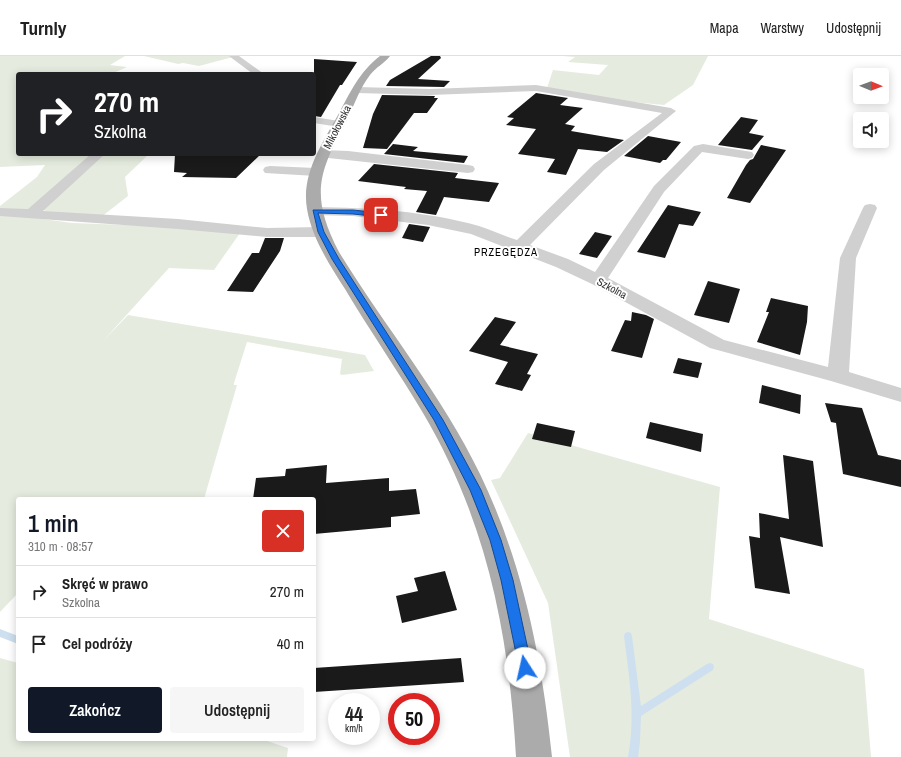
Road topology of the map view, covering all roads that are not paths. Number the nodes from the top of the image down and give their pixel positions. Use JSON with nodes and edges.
{"nodes":[{"id":1,"x":233,"y":56,"type":"edge"},
{"id":2,"x":386,"y":56,"type":"edge"},
{"id":3,"x":256,"y":72,"type":"edge"},
{"id":4,"x":357,"y":90,"type":"junction"},
{"id":5,"x":316,"y":120,"type":"edge"},
{"id":6,"x":339,"y":124,"type":"junction"},
{"id":7,"x":748,"y":155,"type":"dead end"},
{"id":8,"x":97,"y":156,"type":"edge"},
{"id":9,"x":320,"y":163,"type":"junction"},
{"id":10,"x":468,"y":169,"type":"dead end"},
{"id":11,"x":270,"y":170,"type":"dead end"},
{"id":12,"x":870,"y":208,"type":"dead end"},
{"id":13,"x":315,"y":211,"type":"junction"},
{"id":14,"x":0,"y":212,"type":"edge"},
{"id":15,"x":32,"y":214,"type":"junction"},
{"id":16,"x":321,"y":232,"type":"junction"},
{"id":17,"x":519,"y":246,"type":"junction"},
{"id":18,"x":598,"y":280,"type":"junction"},
{"id":19,"x":838,"y":376,"type":"junction"},
{"id":20,"x":901,"y":395,"type":"edge"},
{"id":21,"x":534,"y":757,"type":"edge"}],
"edges":[{"from":1,"to":3,"type":"street"},
{"from":2,"to":4,"type":"main road","name":"Mikołowska"},
{"from":4,"to":6,"type":"main road","name":"Mikołowska"},
{"from":4,"to":17,"type":"street"},
{"from":5,"to":6,"type":"street"},
{"from":6,"to":9,"type":"main road","name":"Mikołowska"},
{"from":7,"to":18,"type":"street"},
{"from":8,"to":15,"type":"street"},
{"from":9,"to":10,"type":"street"},
{"from":9,"to":11,"type":"street"},
{"from":9,"to":13,"type":"main road","name":"Mikołowska"},
{"from":12,"to":19,"type":"street"},
{"from":13,"to":16,"type":"main road","name":"Mikołowska"},
{"from":13,"to":17,"type":"street","name":"Szkolna"},
{"from":14,"to":15,"type":"street"},
{"from":15,"to":16,"type":"street"},
{"from":16,"to":21,"type":"main road","name":"Mikołowska"},
{"from":17,"to":18,"type":"street","name":"Szkolna"},
{"from":18,"to":19,"type":"street","name":"Szkolna"},
{"from":19,"to":20,"type":"street","name":"Szkolna"}]}
